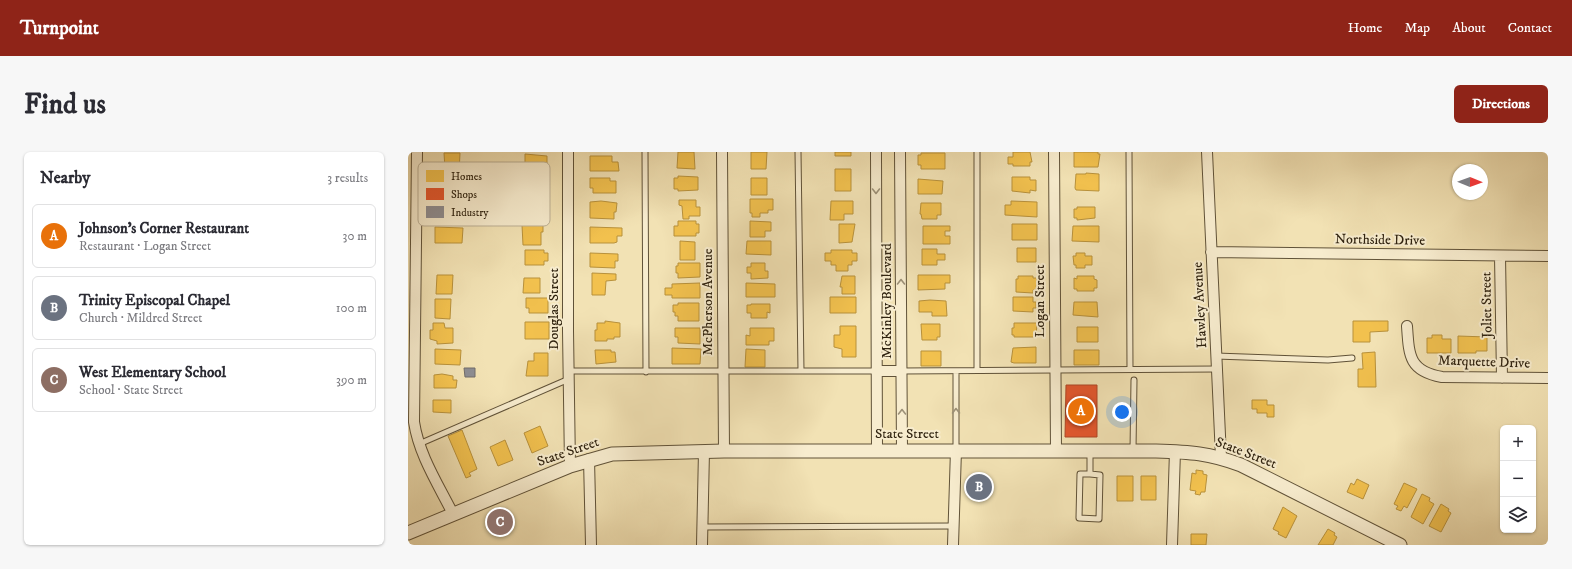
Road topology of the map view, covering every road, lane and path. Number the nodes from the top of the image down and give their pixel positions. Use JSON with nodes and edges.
{"nodes":[{"id":1,"x":417,"y":152,"type":"edge"},
{"id":2,"x":568,"y":152,"type":"edge"},
{"id":3,"x":645,"y":152,"type":"edge"},
{"id":4,"x":722,"y":152,"type":"edge"},
{"id":5,"x":798,"y":152,"type":"edge"},
{"id":6,"x":876,"y":152,"type":"edge"},
{"id":7,"x":900,"y":152,"type":"edge"},
{"id":8,"x":977,"y":152,"type":"edge"},
{"id":9,"x":1054,"y":152,"type":"edge"},
{"id":10,"x":1129,"y":152,"type":"edge"},
{"id":11,"x":1206,"y":152,"type":"edge"},
{"id":12,"x":1211,"y":252,"type":"junction"},
{"id":13,"x":1500,"y":256,"type":"junction"},
{"id":14,"x":1548,"y":256,"type":"edge"},
{"id":15,"x":1407,"y":326,"type":"dead end"},
{"id":16,"x":1216,"y":356,"type":"junction"},
{"id":17,"x":1352,"y":358,"type":"dead end"},
{"id":18,"x":1130,"y":369,"type":"junction"},
{"id":19,"x":1217,"y":369,"type":"junction"},
{"id":20,"x":723,"y":370,"type":"junction"},
{"id":21,"x":956,"y":370,"type":"junction"},
{"id":22,"x":977,"y":370,"type":"junction"},
{"id":23,"x":1055,"y":370,"type":"junction"},
{"id":24,"x":801,"y":371,"type":"junction"},
{"id":25,"x":876,"y":371,"type":"junction"},
{"id":26,"x":902,"y":371,"type":"junction"},
{"id":27,"x":646,"y":372,"type":"junction"},
{"id":28,"x":569,"y":375,"type":"junction"},
{"id":29,"x":1502,"y":378,"type":"junction"},
{"id":30,"x":1548,"y":378,"type":"edge"},
{"id":31,"x":1134,"y":380,"type":"dead end"},
{"id":32,"x":419,"y":444,"type":"junction"},
{"id":33,"x":877,"y":450,"type":"junction"},
{"id":34,"x":956,"y":450,"type":"junction"},
{"id":35,"x":1056,"y":450,"type":"junction"},
{"id":36,"x":1090,"y":450,"type":"junction"},
{"id":37,"x":1133,"y":450,"type":"junction"},
{"id":38,"x":704,"y":451,"type":"junction"},
{"id":39,"x":724,"y":451,"type":"junction"},
{"id":40,"x":902,"y":451,"type":"junction"},
{"id":41,"x":1174,"y":451,"type":"junction"},
{"id":42,"x":1221,"y":457,"type":"junction"},
{"id":43,"x":589,"y":459,"type":"junction"},
{"id":44,"x":570,"y":466,"type":"junction"},
{"id":45,"x":1090,"y":474,"type":"junction"},
{"id":46,"x":453,"y":514,"type":"junction"},
{"id":47,"x":953,"y":526,"type":"junction"},
{"id":48,"x":702,"y":527,"type":"junction"},
{"id":49,"x":408,"y":533,"type":"edge"},
{"id":50,"x":591,"y":545,"type":"edge"},
{"id":51,"x":702,"y":545,"type":"edge"},
{"id":52,"x":953,"y":545,"type":"edge"},
{"id":53,"x":1172,"y":545,"type":"edge"},
{"id":54,"x":1400,"y":545,"type":"edge"}],
"edges":[{"from":1,"to":32,"type":"street"},
{"from":2,"to":28,"type":"street","name":"Douglas Street"},
{"from":3,"to":27,"type":"lane"},
{"from":4,"to":20,"type":"street","name":"McPherson Avenue"},
{"from":5,"to":24,"type":"lane"},
{"from":6,"to":25,"type":"street","name":"McKinley Boulevard","one_way":true},
{"from":26,"to":7,"type":"street","name":"McKinley Boulevard","one_way":true},
{"from":8,"to":22,"type":"lane"},
{"from":9,"to":23,"type":"street","name":"Logan Street"},
{"from":10,"to":18,"type":"lane"},
{"from":11,"to":12,"type":"street","name":"Hawley Avenue"},
{"from":12,"to":13,"type":"street","name":"Northside Drive"},
{"from":12,"to":16,"type":"street","name":"Hawley Avenue"},
{"from":13,"to":14,"type":"street","name":"Northside Drive"},
{"from":13,"to":29,"type":"street","name":"Joliet Street"},
{"from":15,"to":29,"type":"street","name":"Marquette Drive"},
{"from":16,"to":17,"type":"lane"},
{"from":16,"to":19,"type":"street","name":"Hawley Avenue"},
{"from":18,"to":19,"type":"lane"},
{"from":18,"to":23,"type":"lane"},
{"from":19,"to":42,"type":"street","name":"Hawley Avenue"},
{"from":20,"to":24,"type":"lane"},
{"from":20,"to":27,"type":"lane"},
{"from":20,"to":39,"type":"street","name":"McPherson Avenue"},
{"from":21,"to":22,"type":"lane"},
{"from":21,"to":26,"type":"lane"},
{"from":34,"to":21,"type":"lane","one_way":true},
{"from":22,"to":23,"type":"lane"},
{"from":23,"to":35,"type":"street","name":"Logan Street"},
{"from":24,"to":25,"type":"lane"},
{"from":25,"to":26,"type":"street"},
{"from":25,"to":33,"type":"street","name":"McKinley Boulevard"},
{"from":40,"to":26,"type":"street","name":"McKinley Boulevard","one_way":true},
{"from":27,"to":28,"type":"lane"},
{"from":28,"to":32,"type":"lane"},
{"from":28,"to":44,"type":"street","name":"Douglas Street"},
{"from":29,"to":30,"type":"street","name":"Marquette Drive"},
{"from":31,"to":37,"type":"lane"},
{"from":32,"to":46,"type":"street"},
{"from":33,"to":39,"type":"street","name":"State Street"},
{"from":33,"to":40,"type":"street","name":"State Street"},
{"from":34,"to":35,"type":"street","name":"State Street"},
{"from":34,"to":40,"type":"street","name":"State Street"},
{"from":34,"to":47,"type":"street"},
{"from":35,"to":36,"type":"street","name":"State Street"},
{"from":36,"to":37,"type":"street","name":"State Street"},
{"from":36,"to":45,"type":"lane"},
{"from":37,"to":41,"type":"street","name":"State Street"},
{"from":38,"to":39,"type":"street","name":"State Street"},
{"from":38,"to":43,"type":"street","name":"State Street"},
{"from":38,"to":48,"type":"street"},
{"from":41,"to":42,"type":"street","name":"State Street"},
{"from":41,"to":53,"type":"street"},
{"from":42,"to":54,"type":"street","name":"State Street"},
{"from":43,"to":44,"type":"street","name":"State Street"},
{"from":43,"to":50,"type":"street"},
{"from":44,"to":46,"type":"street","name":"State Street"},
{"from":45,"to":45,"type":"lane"},
{"from":46,"to":49,"type":"street","name":"State Street"},
{"from":47,"to":48,"type":"lane"},
{"from":47,"to":52,"type":"street"},
{"from":48,"to":51,"type":"street"}]}
